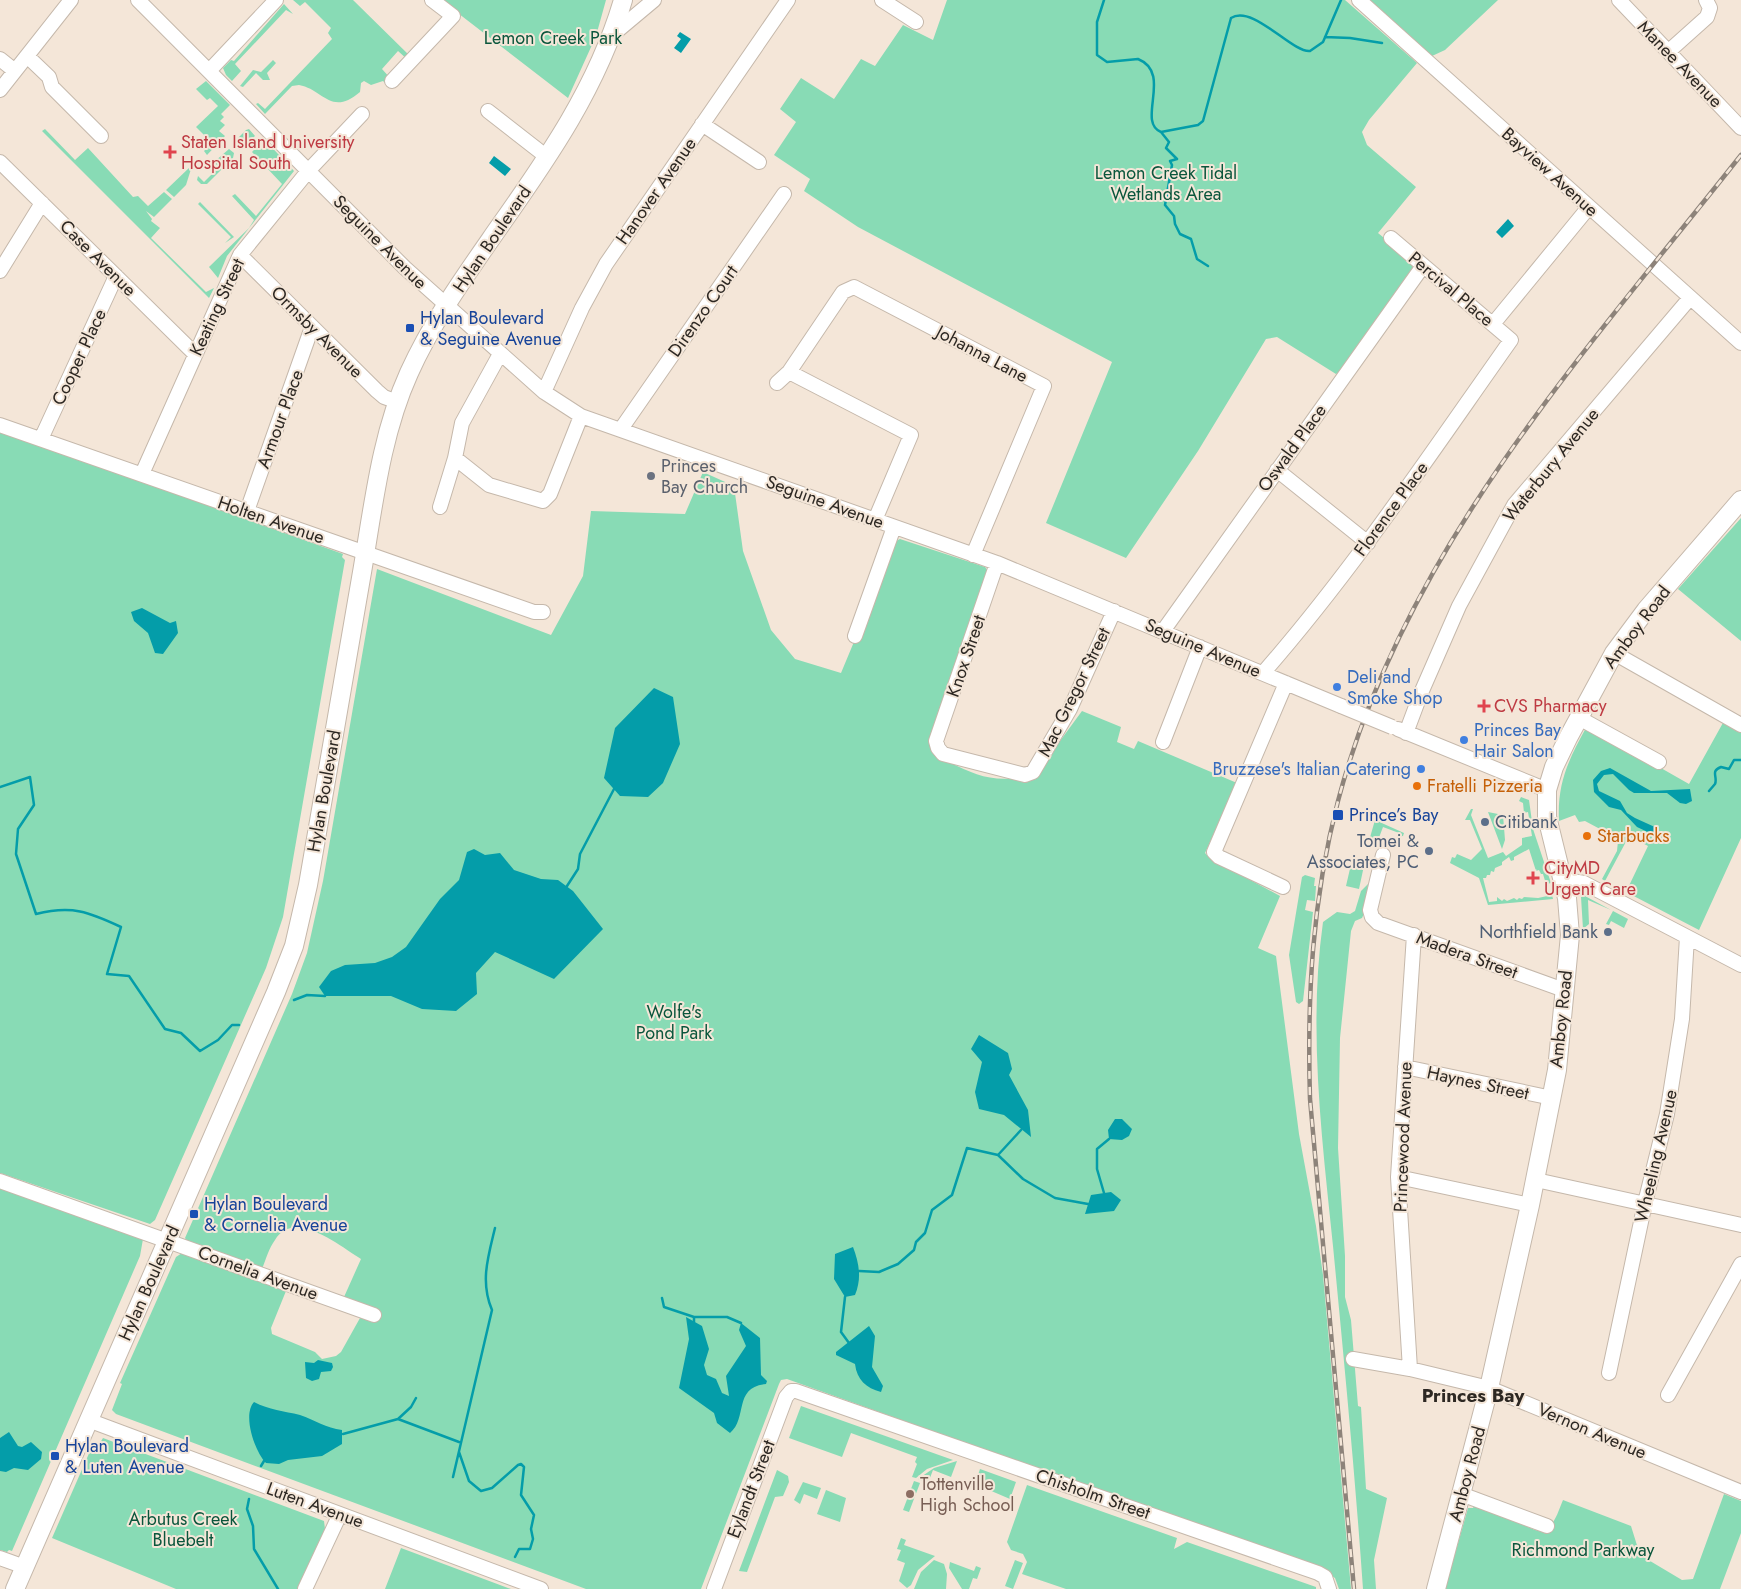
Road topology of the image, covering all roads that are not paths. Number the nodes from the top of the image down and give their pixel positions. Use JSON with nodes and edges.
{"nodes":[{"id":1,"x":71,"y":0,"type":"edge"},
{"id":2,"x":138,"y":0,"type":"edge"},
{"id":3,"x":276,"y":0,"type":"edge"},
{"id":4,"x":432,"y":0,"type":"edge"},
{"id":5,"x":623,"y":0,"type":"edge"},
{"id":6,"x":654,"y":0,"type":"edge"},
{"id":7,"x":788,"y":0,"type":"edge"},
{"id":8,"x":882,"y":0,"type":"edge"},
{"id":9,"x":1359,"y":0,"type":"edge"},
{"id":10,"x":1618,"y":0,"type":"edge"},
{"id":11,"x":1706,"y":0,"type":"edge"},
{"id":12,"x":916,"y":22,"type":"dead end"},
{"id":13,"x":611,"y":36,"type":"junction"},
{"id":14,"x":1668,"y":51,"type":"junction"},
{"id":15,"x":27,"y":56,"type":"junction"},
{"id":16,"x":0,"y":59,"type":"edge"},
{"id":17,"x":15,"y":71,"type":"junction"},
{"id":18,"x":209,"y":71,"type":"junction"},
{"id":19,"x":392,"y":81,"type":"dead end"},
{"id":20,"x":0,"y":90,"type":"edge"},
{"id":21,"x":488,"y":110,"type":"dead end"},
{"id":22,"x":362,"y":114,"type":"dead end"},
{"id":23,"x":702,"y":124,"type":"junction"},
{"id":24,"x":1741,"y":128,"type":"edge"},
{"id":25,"x":101,"y":136,"type":"dead end"},
{"id":26,"x":548,"y":156,"type":"junction"},
{"id":27,"x":0,"y":162,"type":"edge"},
{"id":28,"x":759,"y":162,"type":"dead end"},
{"id":29,"x":309,"y":170,"type":"junction"},
{"id":30,"x":784,"y":194,"type":"dead end"},
{"id":31,"x":42,"y":203,"type":"junction"},
{"id":32,"x":1589,"y":207,"type":"junction"},
{"id":33,"x":1391,"y":238,"type":"dead end"},
{"id":34,"x":240,"y":255,"type":"junction"},
{"id":35,"x":1423,"y":266,"type":"junction"},
{"id":36,"x":0,"y":271,"type":"edge"},
{"id":37,"x":116,"y":276,"type":"junction"},
{"id":38,"x":1690,"y":298,"type":"junction"},
{"id":39,"x":446,"y":306,"type":"junction"},
{"id":40,"x":1493,"y":324,"type":"junction"},
{"id":41,"x":312,"y":327,"type":"junction"},
{"id":42,"x":1511,"y":340,"type":"joint"},
{"id":43,"x":1741,"y":343,"type":"edge"},
{"id":44,"x":195,"y":354,"type":"junction"},
{"id":45,"x":500,"y":354,"type":"junction"},
{"id":46,"x":789,"y":372,"type":"junction"},
{"id":47,"x":777,"y":383,"type":"dead end"},
{"id":48,"x":544,"y":392,"type":"junction"},
{"id":49,"x":398,"y":402,"type":"junction"},
{"id":50,"x":581,"y":416,"type":"junction"},
{"id":51,"x":0,"y":425,"type":"edge"},
{"id":52,"x":621,"y":429,"type":"junction"},
{"id":53,"x":41,"y":439,"type":"junction"},
{"id":54,"x":455,"y":458,"type":"junction"},
{"id":55,"x":1277,"y":470,"type":"junction"},
{"id":56,"x":142,"y":474,"type":"junction"},
{"id":57,"x":1741,"y":500,"type":"edge"},
{"id":58,"x":440,"y":507,"type":"dead end"},
{"id":59,"x":247,"y":511,"type":"junction"},
{"id":60,"x":875,"y":520,"type":"junction"},
{"id":61,"x":894,"y":527,"type":"junction"},
{"id":62,"x":1368,"y":542,"type":"junction"},
{"id":63,"x":365,"y":552,"type":"junction"},
{"id":64,"x":973,"y":555,"type":"junction"},
{"id":65,"x":997,"y":563,"type":"junction"},
{"id":66,"x":1114,"y":611,"type":"junction"},
{"id":67,"x":543,"y":612,"type":"dead end"},
{"id":68,"x":1163,"y":631,"type":"junction"},
{"id":69,"x":855,"y":636,"type":"dead end"},
{"id":70,"x":1200,"y":647,"type":"junction"},
{"id":71,"x":1614,"y":653,"type":"junction"},
{"id":72,"x":1263,"y":673,"type":"junction"},
{"id":73,"x":1286,"y":683,"type":"junction"},
{"id":74,"x":1579,"y":718,"type":"junction"},
{"id":75,"x":1741,"y":725,"type":"edge"},
{"id":76,"x":1406,"y":733,"type":"junction"},
{"id":77,"x":1162,"y":742,"type":"dead end"},
{"id":78,"x":1659,"y":762,"type":"dead end"},
{"id":79,"x":1033,"y":772,"type":"joint"},
{"id":80,"x":1547,"y":790,"type":"junction"},
{"id":81,"x":1382,"y":855,"type":"dead end"},
{"id":82,"x":1563,"y":882,"type":"junction"},
{"id":83,"x":1283,"y":887,"type":"dead end"},
{"id":84,"x":1414,"y":935,"type":"junction"},
{"id":85,"x":1687,"y":937,"type":"junction"},
{"id":86,"x":1741,"y":964,"type":"edge"},
{"id":87,"x":1564,"y":990,"type":"junction"},
{"id":88,"x":1405,"y":1067,"type":"junction"},
{"id":89,"x":1552,"y":1098,"type":"junction"},
{"id":90,"x":1398,"y":1176,"type":"junction"},
{"id":91,"x":1536,"y":1180,"type":"junction"},
{"id":92,"x":0,"y":1181,"type":"edge"},
{"id":93,"x":1645,"y":1203,"type":"junction"},
{"id":94,"x":1530,"y":1205,"type":"junction"},
{"id":95,"x":1741,"y":1225,"type":"edge"},
{"id":96,"x":167,"y":1240,"type":"junction"},
{"id":97,"x":1741,"y":1264,"type":"edge"},
{"id":98,"x":374,"y":1315,"type":"dead end"},
{"id":99,"x":1353,"y":1359,"type":"dead end"},
{"id":100,"x":1410,"y":1369,"type":"junction"},
{"id":101,"x":1609,"y":1373,"type":"dead end"},
{"id":102,"x":1489,"y":1388,"type":"junction"},
{"id":103,"x":791,"y":1391,"type":"joint"},
{"id":104,"x":1668,"y":1395,"type":"dead end"},
{"id":105,"x":88,"y":1420,"type":"junction"},
{"id":106,"x":1741,"y":1492,"type":"edge"},
{"id":107,"x":1462,"y":1494,"type":"junction"},
{"id":108,"x":340,"y":1514,"type":"junction"},
{"id":109,"x":1547,"y":1526,"type":"dead end"},
{"id":110,"x":0,"y":1558,"type":"edge"},
{"id":111,"x":25,"y":1567,"type":"junction"},
{"id":112,"x":15,"y":1589,"type":"edge"},
{"id":113,"x":305,"y":1589,"type":"edge"},
{"id":114,"x":541,"y":1589,"type":"edge"},
{"id":115,"x":714,"y":1589,"type":"edge"},
{"id":116,"x":1329,"y":1589,"type":"edge"},
{"id":117,"x":1436,"y":1589,"type":"edge"}],
"edges":[{"from":1,"to":15,"type":"street"},
{"from":2,"to":18,"type":"street","name":"Seguine Avenue"},
{"from":3,"to":18,"type":"street"},
{"from":4,"to":19,"type":"street"},
{"from":5,"to":13,"type":"main road","name":"Hylan Boulevard"},
{"from":6,"to":13,"type":"street"},
{"from":7,"to":23,"type":"street","name":"Hanover Avenue"},
{"from":8,"to":12,"type":"street"},
{"from":9,"to":32,"type":"street","name":"Bayview Avenue"},
{"from":10,"to":14,"type":"street","name":"Manee Avenue"},
{"from":11,"to":14,"type":"street"},
{"from":13,"to":26,"type":"main road","name":"Hylan Boulevard"},
{"from":14,"to":24,"type":"street","name":"Manee Avenue"},
{"from":15,"to":17,"type":"street"},
{"from":15,"to":25,"type":"street"},
{"from":16,"to":17,"type":"street"},
{"from":17,"to":20,"type":"street"},
{"from":18,"to":29,"type":"street","name":"Seguine Avenue"},
{"from":21,"to":26,"type":"street"},
{"from":22,"to":29,"type":"street","name":"Keating Street"},
{"from":23,"to":28,"type":"street"},
{"from":23,"to":48,"type":"street","name":"Hanover Avenue"},
{"from":26,"to":39,"type":"main road","name":"Hylan Boulevard"},
{"from":27,"to":31,"type":"street","name":"Case Avenue"},
{"from":29,"to":34,"type":"street","name":"Keating Street"},
{"from":29,"to":39,"type":"street","name":"Seguine Avenue"},
{"from":30,"to":52,"type":"street","name":"Direnzo Court"},
{"from":31,"to":36,"type":"street"},
{"from":31,"to":37,"type":"street","name":"Case Avenue"},
{"from":32,"to":38,"type":"street","name":"Bayview Avenue"},
{"from":32,"to":40,"type":"street"},
{"from":33,"to":35,"type":"street","name":"Percival Place"},
{"from":34,"to":41,"type":"street","name":"Ormsby Avenue"},
{"from":34,"to":44,"type":"street","name":"Keating Street"},
{"from":35,"to":40,"type":"street","name":"Percival Place"},
{"from":35,"to":55,"type":"street","name":"Oswald Place"},
{"from":37,"to":44,"type":"street","name":"Case Avenue"},
{"from":37,"to":53,"type":"street","name":"Cooper Place"},
{"from":38,"to":43,"type":"street","name":"Bayview Avenue"},
{"from":38,"to":76,"type":"street","name":"Waterbury Avenue"},
{"from":39,"to":45,"type":"street","name":"Seguine Avenue"},
{"from":39,"to":49,"type":"main road","name":"Hylan Boulevard"},
{"from":40,"to":42,"type":"street","name":"Percival Place"},
{"from":41,"to":49,"type":"street","name":"Ormsby Avenue"},
{"from":41,"to":59,"type":"street","name":"Armour Place"},
{"from":42,"to":62,"type":"street","name":"Florence Place"},
{"from":44,"to":56,"type":"street","name":"Keating Street"},
{"from":45,"to":48,"type":"street","name":"Seguine Avenue"},
{"from":45,"to":54,"type":"street"},
{"from":46,"to":47,"type":"street","name":"Johanna Lane"},
{"from":46,"to":60,"type":"street"},
{"from":46,"to":64,"type":"street","name":"Johanna Lane"},
{"from":48,"to":50,"type":"street","name":"Seguine Avenue"},
{"from":49,"to":63,"type":"main road","name":"Hylan Boulevard"},
{"from":50,"to":52,"type":"street","name":"Seguine Avenue"},
{"from":50,"to":54,"type":"street"},
{"from":51,"to":53,"type":"street","name":"Holten Avenue"},
{"from":52,"to":60,"type":"street","name":"Seguine Avenue"},
{"from":53,"to":56,"type":"street","name":"Holten Avenue"},
{"from":54,"to":58,"type":"street"},
{"from":55,"to":62,"type":"street"},
{"from":55,"to":68,"type":"street","name":"Oswald Place"},
{"from":56,"to":59,"type":"street","name":"Holten Avenue"},
{"from":57,"to":71,"type":"main road","name":"Amboy Road"},
{"from":59,"to":63,"type":"street","name":"Holten Avenue"},
{"from":60,"to":61,"type":"street","name":"Seguine Avenue"},
{"from":61,"to":64,"type":"street","name":"Seguine Avenue"},
{"from":61,"to":69,"type":"street"},
{"from":62,"to":72,"type":"street","name":"Florence Place"},
{"from":63,"to":67,"type":"street","name":"Holten Avenue"},
{"from":63,"to":96,"type":"main road","name":"Hylan Boulevard"},
{"from":64,"to":65,"type":"street","name":"Seguine Avenue"},
{"from":65,"to":66,"type":"street","name":"Seguine Avenue"},
{"from":65,"to":79,"type":"street","name":"Knox Street"},
{"from":66,"to":68,"type":"street","name":"Seguine Avenue"},
{"from":66,"to":79,"type":"street","name":"Mac Gregor Street"},
{"from":68,"to":70,"type":"street","name":"Seguine Avenue"},
{"from":70,"to":72,"type":"street","name":"Seguine Avenue"},
{"from":70,"to":77,"type":"street"},
{"from":71,"to":74,"type":"main road","name":"Amboy Road"},
{"from":71,"to":75,"type":"street"},
{"from":72,"to":73,"type":"street","name":"Seguine Avenue"},
{"from":73,"to":76,"type":"street","name":"Seguine Avenue","bridge":true},
{"from":73,"to":83,"type":"street"},
{"from":74,"to":78,"type":"street"},
{"from":74,"to":80,"type":"main road","name":"Amboy Road"},
{"from":76,"to":80,"type":"street","name":"Seguine Avenue"},
{"from":80,"to":82,"type":"main road","name":"Amboy Road"},
{"from":81,"to":84,"type":"street","name":"Madera Street"},
{"from":82,"to":85,"type":"street"},
{"from":82,"to":87,"type":"main road","name":"Amboy Road"},
{"from":84,"to":87,"type":"street","name":"Madera Street"},
{"from":84,"to":88,"type":"street","name":"Princewood Avenue"},
{"from":85,"to":86,"type":"street"},
{"from":85,"to":93,"type":"street","name":"Wheeling Avenue"},
{"from":87,"to":89,"type":"main road","name":"Amboy Road"},
{"from":88,"to":89,"type":"street","name":"Haynes Street"},
{"from":88,"to":90,"type":"street","name":"Princewood Avenue"},
{"from":89,"to":91,"type":"main road","name":"Amboy Road"},
{"from":90,"to":94,"type":"street"},
{"from":90,"to":100,"type":"street","name":"Princewood Avenue"},
{"from":91,"to":93,"type":"street"},
{"from":91,"to":94,"type":"main road","name":"Amboy Road"},
{"from":92,"to":96,"type":"street","name":"Cornelia Avenue"},
{"from":93,"to":95,"type":"street"},
{"from":93,"to":101,"type":"street","name":"Wheeling Avenue"},
{"from":94,"to":102,"type":"main road","name":"Amboy Road"},
{"from":96,"to":98,"type":"street","name":"Cornelia Avenue"},
{"from":96,"to":105,"type":"main road","name":"Hylan Boulevard"},
{"from":97,"to":104,"type":"street"},
{"from":99,"to":100,"type":"street","name":"Vernon Avenue"},
{"from":100,"to":102,"type":"street","name":"Vernon Avenue"},
{"from":102,"to":106,"type":"street","name":"Vernon Avenue"},
{"from":102,"to":107,"type":"main road","name":"Amboy Road"},
{"from":103,"to":115,"type":"street","name":"Eylandt Street"},
{"from":103,"to":116,"type":"street","name":"Chisholm Street"},
{"from":105,"to":108,"type":"street","name":"Luten Avenue"},
{"from":105,"to":111,"type":"main road","name":"Hylan Boulevard"},
{"from":107,"to":109,"type":"street"},
{"from":107,"to":117,"type":"main road","name":"Amboy Road"},
{"from":108,"to":113,"type":"street"},
{"from":108,"to":114,"type":"street","name":"Luten Avenue"},
{"from":110,"to":111,"type":"street"},
{"from":111,"to":112,"type":"main road","name":"Hylan Boulevard"}]}
